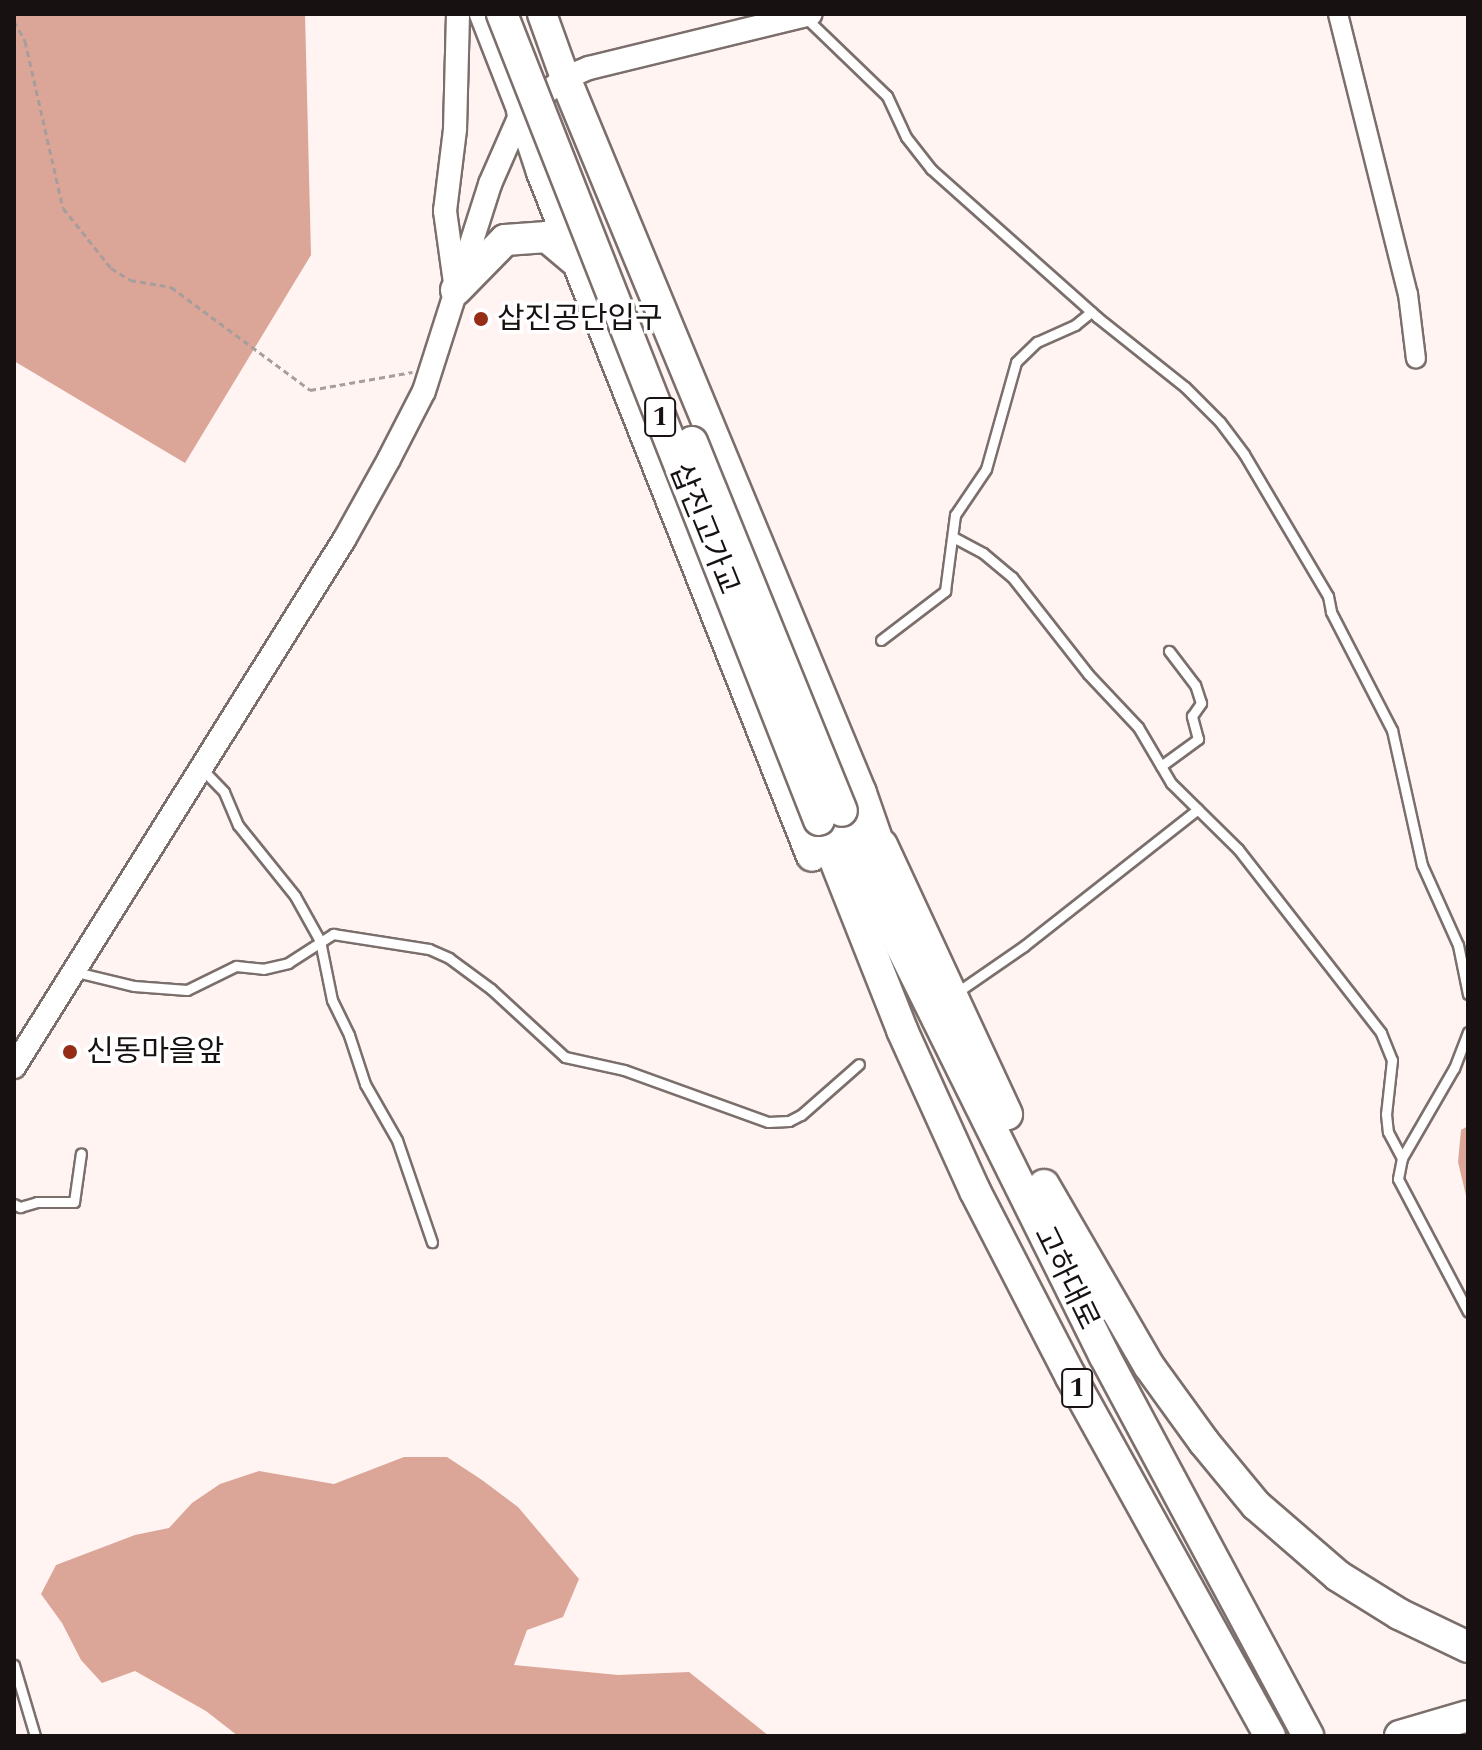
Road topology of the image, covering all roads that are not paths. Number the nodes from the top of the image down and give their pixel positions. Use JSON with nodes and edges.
{"nodes":[{"id":1,"x":458,"y":14,"type":"edge"},
{"id":2,"x":484,"y":14,"type":"edge"},
{"id":3,"x":502,"y":14,"type":"edge"},
{"id":4,"x":523,"y":14,"type":"edge"},
{"id":5,"x":542,"y":14,"type":"edge"},
{"id":6,"x":1338,"y":14,"type":"edge"},
{"id":7,"x":807,"y":15,"type":"edge"},
{"id":8,"x":565,"y":78,"type":"junction"},
{"id":9,"x":522,"y":111,"type":"junction"},
{"id":10,"x":581,"y":265,"type":"junction"},
{"id":11,"x":456,"y":290,"type":"junction"},
{"id":12,"x":1091,"y":312,"type":"junction"},
{"id":13,"x":1416,"y":359,"type":"dead end"},
{"id":14,"x":953,"y":537,"type":"junction"},
{"id":15,"x":881,"y":640,"type":"dead end"},
{"id":16,"x":1169,"y":651,"type":"dead end"},
{"id":17,"x":1161,"y":766,"type":"junction"},
{"id":18,"x":201,"y":768,"type":"junction"},
{"id":19,"x":1198,"y":809,"type":"junction"},
{"id":20,"x":830,"y":815,"type":"junction"},
{"id":21,"x":882,"y":845,"type":"junction"},
{"id":22,"x":320,"y":941,"type":"junction"},
{"id":23,"x":901,"y":946,"type":"junction"},
{"id":24,"x":73,"y":971,"type":"junction"},
{"id":25,"x":959,"y":991,"type":"dead end"},
{"id":26,"x":1468,"y":994,"type":"edge"},
{"id":27,"x":902,"y":1030,"type":"junction"},
{"id":28,"x":1468,"y":1032,"type":"edge"},
{"id":29,"x":859,"y":1064,"type":"dead end"},
{"id":30,"x":14,"y":1067,"type":"edge"},
{"id":31,"x":81,"y":1153,"type":"dead end"},
{"id":32,"x":1402,"y":1158,"type":"junction"},
{"id":33,"x":14,"y":1204,"type":"edge"},
{"id":34,"x":432,"y":1242,"type":"dead end"},
{"id":35,"x":1468,"y":1312,"type":"edge"},
{"id":36,"x":1468,"y":1647,"type":"edge"},
{"id":37,"x":14,"y":1665,"type":"edge"},
{"id":38,"x":1466,"y":1716,"type":"edge"},
{"id":39,"x":35,"y":1736,"type":"edge"},
{"id":40,"x":1270,"y":1736,"type":"edge"},
{"id":41,"x":1308,"y":1736,"type":"edge"},
{"id":42,"x":1400,"y":1736,"type":"edge"}],
"edges":[{"from":1,"to":11,"type":"street"},
{"from":2,"to":9,"type":"main road"},
{"from":3,"to":20,"type":"highway","name":"삽진고가교","number":"1","bridge":true},
{"from":4,"to":20,"type":"highway","name":"삽진고가교","number":"1","bridge":true},
{"from":5,"to":8,"type":"main road"},
{"from":6,"to":13,"type":"street"},
{"from":7,"to":8,"type":"street"},
{"from":7,"to":12,"type":"lane"},
{"from":8,"to":9,"type":"street"},
{"from":8,"to":21,"type":"highway"},
{"from":9,"to":10,"type":"highway"},
{"from":9,"to":11,"type":"street"},
{"from":10,"to":11,"type":"highway"},
{"from":10,"to":27,"type":"highway"},
{"from":11,"to":18,"type":"street"},
{"from":12,"to":14,"type":"lane"},
{"from":12,"to":26,"type":"lane"},
{"from":14,"to":15,"type":"lane"},
{"from":14,"to":17,"type":"lane"},
{"from":16,"to":17,"type":"lane"},
{"from":17,"to":19,"type":"lane"},
{"from":18,"to":22,"type":"lane"},
{"from":18,"to":24,"type":"street"},
{"from":19,"to":25,"type":"lane"},
{"from":19,"to":32,"type":"lane"},
{"from":20,"to":23,"type":"highway","name":"고하대로","number":"1"},
{"from":20,"to":27,"type":"highway","name":"고하대로","number":"1"},
{"from":21,"to":23,"type":"highway"},
{"from":21,"to":36,"type":"highway"},
{"from":22,"to":24,"type":"lane"},
{"from":22,"to":29,"type":"lane"},
{"from":22,"to":34,"type":"lane"},
{"from":23,"to":41,"type":"highway","name":"고하대로","number":"1"},
{"from":24,"to":30,"type":"street"},
{"from":27,"to":40,"type":"highway","name":"고하대로","number":"1"},
{"from":28,"to":32,"type":"lane"},
{"from":31,"to":33,"type":"lane"},
{"from":32,"to":35,"type":"lane"},
{"from":37,"to":39,"type":"lane"},
{"from":38,"to":42,"type":"highway"}]}
